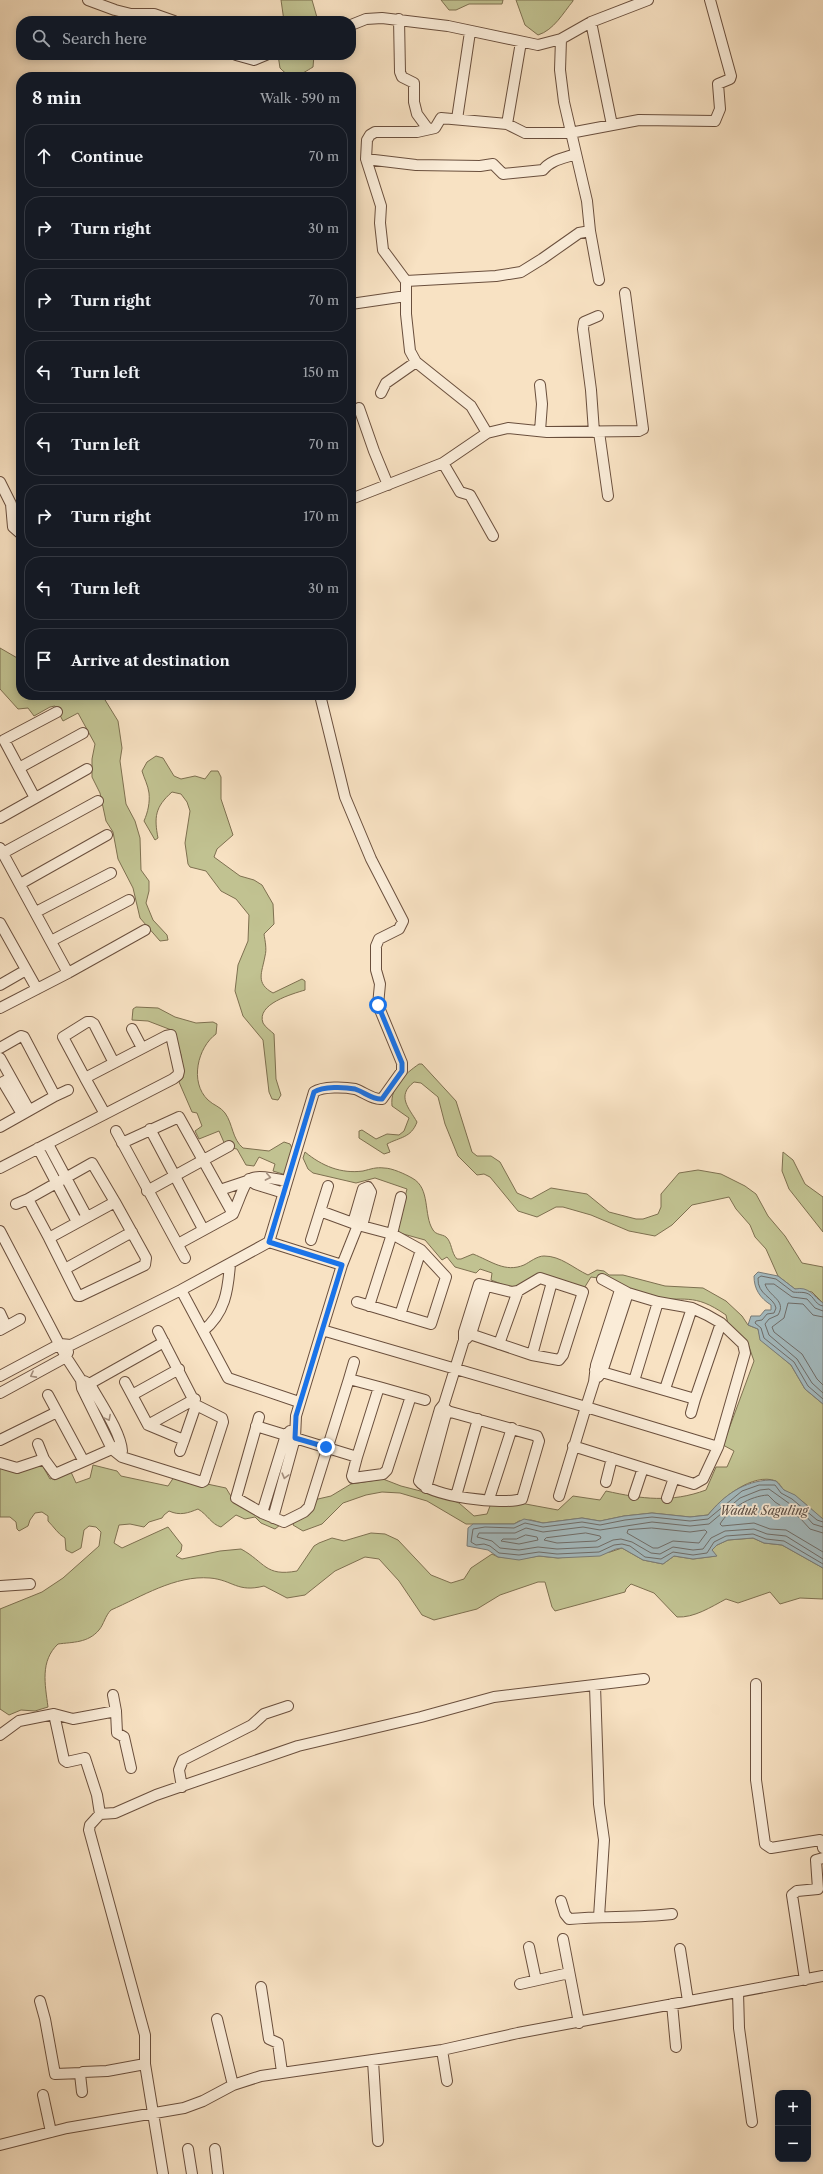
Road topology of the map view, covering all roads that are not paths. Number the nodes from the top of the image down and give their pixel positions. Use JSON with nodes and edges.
{"nodes":[{"id":1,"x":88,"y":0,"type":"edge"},
{"id":2,"x":648,"y":0,"type":"edge"},
{"id":3,"x":710,"y":0,"type":"edge"},
{"id":4,"x":160,"y":16,"type":"edge"},
{"id":5,"x":400,"y":20,"type":"junction"},
{"id":6,"x":591,"y":22,"type":"junction"},
{"id":7,"x":356,"y":23,"type":"edge"},
{"id":8,"x":470,"y":32,"type":"junction"},
{"id":9,"x":560,"y":39,"type":"junction"},
{"id":10,"x":521,"y":42,"type":"junction"},
{"id":11,"x":457,"y":119,"type":"junction"},
{"id":12,"x":508,"y":124,"type":"junction"},
{"id":13,"x":612,"y":125,"type":"junction"},
{"id":14,"x":428,"y":129,"type":"junction"},
{"id":15,"x":570,"y":133,"type":"junction"},
{"id":16,"x":576,"y":154,"type":"junction"},
{"id":17,"x":366,"y":159,"type":"junction"},
{"id":18,"x":590,"y":230,"type":"junction"},
{"id":19,"x":406,"y":280,"type":"junction"},
{"id":20,"x":599,"y":280,"type":"dead end"},
{"id":21,"x":625,"y":293,"type":"dead end"},
{"id":22,"x":406,"y":296,"type":"junction"},
{"id":23,"x":356,"y":303,"type":"edge"},
{"id":24,"x":598,"y":316,"type":"dead end"},
{"id":25,"x":416,"y":362,"type":"junction"},
{"id":26,"x":540,"y":385,"type":"dead end"},
{"id":27,"x":381,"y":393,"type":"dead end"},
{"id":28,"x":359,"y":408,"type":"dead end"},
{"id":29,"x":540,"y":431,"type":"junction"},
{"id":30,"x":487,"y":432,"type":"junction"},
{"id":31,"x":596,"y":432,"type":"junction"},
{"id":32,"x":443,"y":463,"type":"junction"},
{"id":33,"x":0,"y":482,"type":"edge"},
{"id":34,"x":388,"y":485,"type":"junction"},
{"id":35,"x":608,"y":496,"type":"dead end"},
{"id":36,"x":356,"y":498,"type":"edge"},
{"id":37,"x":16,"y":530,"type":"edge"},
{"id":38,"x":493,"y":536,"type":"dead end"},
{"id":39,"x":321,"y":700,"type":"edge"},
{"id":40,"x":57,"y":712,"type":"dead end"},
{"id":41,"x":83,"y":733,"type":"dead end"},
{"id":42,"x":2,"y":738,"type":"edge"},
{"id":43,"x":19,"y":768,"type":"junction"},
{"id":44,"x":87,"y":769,"type":"dead end"},
{"id":45,"x":35,"y":798,"type":"junction"},
{"id":46,"x":98,"y":801,"type":"dead end"},
{"id":47,"x":0,"y":818,"type":"edge"},
{"id":48,"x":107,"y":835,"type":"dead end"},
{"id":49,"x":1,"y":850,"type":"edge"},
{"id":50,"x":111,"y":873,"type":"dead end"},
{"id":51,"x":20,"y":884,"type":"junction"},
{"id":52,"x":129,"y":900,"type":"dead end"},
{"id":53,"x":36,"y":912,"type":"junction"},
{"id":54,"x":0,"y":923,"type":"edge"},
{"id":55,"x":145,"y":930,"type":"dead end"},
{"id":56,"x":3,"y":934,"type":"edge"},
{"id":57,"x":51,"y":941,"type":"junction"},
{"id":58,"x":26,"y":970,"type":"junction"},
{"id":59,"x":68,"y":973,"type":"junction"},
{"id":60,"x":0,"y":985,"type":"edge"},
{"id":61,"x":37,"y":989,"type":"junction"},
{"id":62,"x":0,"y":1008,"type":"edge"},
{"id":63,"x":132,"y":1029,"type":"dead end"},
{"id":64,"x":0,"y":1048,"type":"edge"},
{"id":65,"x":142,"y":1048,"type":"junction"},
{"id":66,"x":0,"y":1058,"type":"edge"},
{"id":67,"x":114,"y":1063,"type":"junction"},
{"id":68,"x":85,"y":1078,"type":"junction"},
{"id":69,"x":4,"y":1080,"type":"edge"},
{"id":70,"x":68,"y":1090,"type":"dead end"},
{"id":71,"x":55,"y":1096,"type":"junction"},
{"id":72,"x":25,"y":1112,"type":"junction"},
{"id":73,"x":105,"y":1114,"type":"junction"},
{"id":74,"x":0,"y":1127,"type":"edge"},
{"id":75,"x":150,"y":1129,"type":"junction"},
{"id":76,"x":116,"y":1131,"type":"dead end"},
{"id":77,"x":122,"y":1143,"type":"junction"},
{"id":78,"x":48,"y":1144,"type":"junction"},
{"id":79,"x":229,"y":1146,"type":"dead end"},
{"id":80,"x":38,"y":1148,"type":"junction"},
{"id":81,"x":204,"y":1159,"type":"junction"},
{"id":82,"x":0,"y":1168,"type":"edge"},
{"id":83,"x":175,"y":1175,"type":"junction"},
{"id":84,"x":65,"y":1177,"type":"junction"},
{"id":85,"x":248,"y":1180,"type":"junction"},
{"id":86,"x":287,"y":1181,"type":"junction"},
{"id":87,"x":56,"y":1183,"type":"junction"},
{"id":88,"x":328,"y":1186,"type":"dead end"},
{"id":89,"x":220,"y":1190,"type":"junction"},
{"id":90,"x":147,"y":1191,"type":"junction"},
{"id":91,"x":284,"y":1193,"type":"junction"},
{"id":92,"x":401,"y":1197,"type":"dead end"},
{"id":93,"x":28,"y":1199,"type":"junction"},
{"id":94,"x":115,"y":1202,"type":"junction"},
{"id":95,"x":16,"y":1204,"type":"dead end"},
{"id":96,"x":320,"y":1211,"type":"junction"},
{"id":97,"x":233,"y":1214,"type":"junction"},
{"id":98,"x":87,"y":1217,"type":"junction"},
{"id":99,"x":76,"y":1222,"type":"junction"},
{"id":100,"x":358,"y":1224,"type":"junction"},
{"id":101,"x":203,"y":1229,"type":"junction"},
{"id":102,"x":0,"y":1231,"type":"edge"},
{"id":103,"x":132,"y":1232,"type":"junction"},
{"id":104,"x":392,"y":1234,"type":"junction"},
{"id":105,"x":49,"y":1238,"type":"junction"},
{"id":106,"x":311,"y":1240,"type":"dead end"},
{"id":107,"x":269,"y":1242,"type":"junction"},
{"id":108,"x":178,"y":1244,"type":"junction"},
{"id":109,"x":421,"y":1250,"type":"junction"},
{"id":110,"x":185,"y":1258,"type":"dead end"},
{"id":111,"x":230,"y":1264,"type":"junction"},
{"id":112,"x":342,"y":1265,"type":"junction"},
{"id":113,"x":65,"y":1269,"type":"junction"},
{"id":114,"x":602,"y":1279,"type":"dead end"},
{"id":115,"x":552,"y":1282,"type":"junction"},
{"id":116,"x":181,"y":1290,"type":"junction"},
{"id":117,"x":518,"y":1291,"type":"junction"},
{"id":118,"x":624,"y":1292,"type":"junction"},
{"id":119,"x":357,"y":1302,"type":"dead end"},
{"id":120,"x":658,"y":1302,"type":"junction"},
{"id":121,"x":369,"y":1306,"type":"junction"},
{"id":122,"x":692,"y":1308,"type":"junction"},
{"id":123,"x":0,"y":1313,"type":"edge"},
{"id":124,"x":400,"y":1315,"type":"junction"},
{"id":125,"x":20,"y":1319,"type":"dead end"},
{"id":126,"x":721,"y":1323,"type":"junction"},
{"id":127,"x":3,"y":1328,"type":"edge"},
{"id":128,"x":322,"y":1330,"type":"junction"},
{"id":129,"x":158,"y":1331,"type":"dead end"},
{"id":130,"x":203,"y":1331,"type":"junction"},
{"id":131,"x":466,"y":1335,"type":"junction"},
{"id":132,"x":164,"y":1342,"type":"junction"},
{"id":133,"x":60,"y":1344,"type":"junction"},
{"id":134,"x":499,"y":1344,"type":"junction"},
{"id":135,"x":71,"y":1345,"type":"junction"},
{"id":136,"x":532,"y":1355,"type":"junction"},
{"id":137,"x":66,"y":1357,"type":"junction"},
{"id":138,"x":354,"y":1362,"type":"dead end"},
{"id":139,"x":180,"y":1369,"type":"junction"},
{"id":140,"x":455,"y":1369,"type":"junction"},
{"id":141,"x":598,"y":1371,"type":"junction"},
{"id":142,"x":0,"y":1376,"type":"edge"},
{"id":143,"x":349,"y":1378,"type":"junction"},
{"id":144,"x":634,"y":1381,"type":"junction"},
{"id":145,"x":125,"y":1382,"type":"dead end"},
{"id":146,"x":84,"y":1384,"type":"junction"},
{"id":147,"x":379,"y":1387,"type":"junction"},
{"id":148,"x":665,"y":1389,"type":"junction"},
{"id":149,"x":0,"y":1393,"type":"edge"},
{"id":150,"x":48,"y":1395,"type":"dead end"},
{"id":151,"x":132,"y":1395,"type":"junction"},
{"id":152,"x":411,"y":1396,"type":"junction"},
{"id":153,"x":695,"y":1399,"type":"junction"},
{"id":154,"x":425,"y":1400,"type":"dead end"},
{"id":155,"x":196,"y":1402,"type":"junction"},
{"id":156,"x":299,"y":1402,"type":"junction"},
{"id":157,"x":586,"y":1407,"type":"junction"},
{"id":158,"x":444,"y":1408,"type":"junction"},
{"id":159,"x":57,"y":1412,"type":"junction"},
{"id":160,"x":691,"y":1413,"type":"dead end"},
{"id":161,"x":478,"y":1418,"type":"junction"},
{"id":162,"x":148,"y":1425,"type":"junction"},
{"id":163,"x":512,"y":1428,"type":"junction"},
{"id":164,"x":291,"y":1437,"type":"junction"},
{"id":165,"x":0,"y":1440,"type":"edge"},
{"id":166,"x":184,"y":1440,"type":"junction"},
{"id":167,"x":38,"y":1444,"type":"dead end"},
{"id":168,"x":573,"y":1446,"type":"junction"},
{"id":169,"x":117,"y":1447,"type":"junction"},
{"id":170,"x":326,"y":1447,"type":"junction"},
{"id":171,"x":718,"y":1447,"type":"junction"},
{"id":172,"x":180,"y":1451,"type":"dead end"},
{"id":173,"x":358,"y":1457,"type":"junction"},
{"id":174,"x":612,"y":1458,"type":"junction"},
{"id":175,"x":44,"y":1459,"type":"junction"},
{"id":176,"x":83,"y":1460,"type":"junction"},
{"id":177,"x":0,"y":1462,"type":"edge"},
{"id":178,"x":643,"y":1468,"type":"junction"},
{"id":179,"x":674,"y":1478,"type":"junction"},
{"id":180,"x":606,"y":1482,"type":"dead end"},
{"id":181,"x":634,"y":1495,"type":"dead end"},
{"id":182,"x":456,"y":1496,"type":"junction"},
{"id":183,"x":559,"y":1496,"type":"dead end"},
{"id":184,"x":667,"y":1498,"type":"dead end"},
{"id":185,"x":489,"y":1499,"type":"junction"},
{"id":186,"x":262,"y":1513,"type":"junction"},
{"id":187,"x":273,"y":1518,"type":"junction"},
{"id":188,"x":30,"y":1584,"type":"dead end"},
{"id":189,"x":0,"y":1586,"type":"edge"},
{"id":190,"x":644,"y":1679,"type":"dead end"},
{"id":191,"x":756,"y":1684,"type":"dead end"},
{"id":192,"x":595,"y":1686,"type":"junction"},
{"id":193,"x":113,"y":1695,"type":"dead end"},
{"id":194,"x":288,"y":1706,"type":"dead end"},
{"id":195,"x":116,"y":1711,"type":"junction"},
{"id":196,"x":54,"y":1714,"type":"junction"},
{"id":197,"x":0,"y":1735,"type":"edge"},
{"id":198,"x":131,"y":1768,"type":"dead end"},
{"id":199,"x":182,"y":1786,"type":"junction"},
{"id":200,"x":100,"y":1814,"type":"junction"},
{"id":201,"x":823,"y":1848,"type":"edge"},
{"id":202,"x":823,"y":1858,"type":"edge"},
{"id":203,"x":560,"y":1901,"type":"dead end"},
{"id":204,"x":672,"y":1914,"type":"dead end"},
{"id":205,"x":599,"y":1917,"type":"junction"},
{"id":206,"x":563,"y":1939,"type":"dead end"},
{"id":207,"x":529,"y":1947,"type":"dead end"},
{"id":208,"x":680,"y":1949,"type":"dead end"},
{"id":209,"x":569,"y":1973,"type":"junction"},
{"id":210,"x":823,"y":1976,"type":"edge"},
{"id":211,"x":536,"y":1980,"type":"junction"},
{"id":212,"x":805,"y":1980,"type":"junction"},
{"id":213,"x":520,"y":1984,"type":"dead end"},
{"id":214,"x":261,"y":1987,"type":"dead end"},
{"id":215,"x":738,"y":1992,"type":"junction"},
{"id":216,"x":40,"y":2001,"type":"dead end"},
{"id":217,"x":688,"y":2002,"type":"junction"},
{"id":218,"x":672,"y":2004,"type":"junction"},
{"id":219,"x":217,"y":2019,"type":"dead end"},
{"id":220,"x":579,"y":2023,"type":"junction"},
{"id":221,"x":676,"y":2047,"type":"dead end"},
{"id":222,"x":442,"y":2050,"type":"junction"},
{"id":223,"x":373,"y":2061,"type":"junction"},
{"id":224,"x":145,"y":2064,"type":"junction"},
{"id":225,"x":282,"y":2072,"type":"junction"},
{"id":226,"x":82,"y":2073,"type":"junction"},
{"id":227,"x":447,"y":2081,"type":"dead end"},
{"id":228,"x":233,"y":2085,"type":"junction"},
{"id":229,"x":82,"y":2092,"type":"dead end"},
{"id":230,"x":43,"y":2095,"type":"dead end"},
{"id":231,"x":154,"y":2114,"type":"junction"},
{"id":232,"x":752,"y":2122,"type":"dead end"},
{"id":233,"x":51,"y":2132,"type":"junction"},
{"id":234,"x":378,"y":2141,"type":"dead end"},
{"id":235,"x":0,"y":2144,"type":"edge"},
{"id":236,"x":188,"y":2149,"type":"dead end"},
{"id":237,"x":215,"y":2149,"type":"dead end"},
{"id":238,"x":163,"y":2174,"type":"edge"},
{"id":239,"x":192,"y":2174,"type":"edge"},
{"id":240,"x":218,"y":2174,"type":"edge"}],
"edges":[{"from":1,"to":4,"type":"street"},
{"from":2,"to":6,"type":"street"},
{"from":3,"to":13,"type":"street"},
{"from":5,"to":7,"type":"street"},
{"from":5,"to":8,"type":"street"},
{"from":5,"to":14,"type":"street"},
{"from":6,"to":9,"type":"street"},
{"from":6,"to":13,"type":"street"},
{"from":8,"to":10,"type":"street"},
{"from":8,"to":11,"type":"street"},
{"from":9,"to":10,"type":"street"},
{"from":9,"to":15,"type":"street"},
{"from":10,"to":12,"type":"street"},
{"from":11,"to":12,"type":"street"},
{"from":11,"to":14,"type":"street"},
{"from":12,"to":15,"type":"street"},
{"from":13,"to":15,"type":"street"},
{"from":14,"to":17,"type":"street"},
{"from":15,"to":16,"type":"street"},
{"from":16,"to":17,"type":"street"},
{"from":16,"to":18,"type":"street"},
{"from":17,"to":19,"type":"street"},
{"from":18,"to":19,"type":"street"},
{"from":18,"to":20,"type":"street"},
{"from":19,"to":22,"type":"street"},
{"from":21,"to":31,"type":"street"},
{"from":22,"to":23,"type":"street"},
{"from":22,"to":25,"type":"street"},
{"from":24,"to":31,"type":"street"},
{"from":25,"to":27,"type":"street"},
{"from":25,"to":30,"type":"street"},
{"from":26,"to":29,"type":"street"},
{"from":28,"to":34,"type":"street"},
{"from":29,"to":30,"type":"street"},
{"from":29,"to":31,"type":"street"},
{"from":30,"to":32,"type":"street"},
{"from":31,"to":35,"type":"street"},
{"from":32,"to":34,"type":"street"},
{"from":32,"to":38,"type":"street"},
{"from":33,"to":37,"type":"street"},
{"from":34,"to":36,"type":"street"},
{"from":39,"to":86,"type":"street"},
{"from":40,"to":42,"type":"street"},
{"from":41,"to":43,"type":"street"},
{"from":42,"to":43,"type":"street"},
{"from":43,"to":45,"type":"street"},
{"from":44,"to":45,"type":"street"},
{"from":45,"to":47,"type":"street"},
{"from":46,"to":49,"type":"street"},
{"from":48,"to":51,"type":"street"},
{"from":49,"to":51,"type":"street"},
{"from":50,"to":53,"type":"street"},
{"from":51,"to":53,"type":"street"},
{"from":52,"to":57,"type":"street"},
{"from":53,"to":57,"type":"street"},
{"from":54,"to":56,"type":"street"},
{"from":55,"to":59,"type":"street"},
{"from":56,"to":58,"type":"street"},
{"from":57,"to":59,"type":"street"},
{"from":58,"to":60,"type":"street"},
{"from":58,"to":61,"type":"street"},
{"from":59,"to":61,"type":"street"},
{"from":61,"to":62,"type":"street"},
{"from":63,"to":65,"type":"street"},
{"from":64,"to":71,"type":"street"},
{"from":65,"to":67,"type":"street"},
{"from":65,"to":73,"type":"street"},
{"from":66,"to":69,"type":"street"},
{"from":67,"to":68,"type":"street"},
{"from":67,"to":68,"type":"street"},
{"from":68,"to":73,"type":"street"},
{"from":69,"to":72,"type":"street"},
{"from":70,"to":71,"type":"street"},
{"from":71,"to":72,"type":"street"},
{"from":72,"to":74,"type":"street"},
{"from":73,"to":78,"type":"street"},
{"from":75,"to":77,"type":"street"},
{"from":75,"to":81,"type":"street"},
{"from":75,"to":83,"type":"street"},
{"from":76,"to":77,"type":"street"},
{"from":77,"to":90,"type":"street"},
{"from":78,"to":80,"type":"street"},
{"from":78,"to":84,"type":"street"},
{"from":79,"to":81,"type":"street"},
{"from":80,"to":82,"type":"street"},
{"from":80,"to":87,"type":"street"},
{"from":81,"to":83,"type":"street"},
{"from":81,"to":89,"type":"street"},
{"from":83,"to":90,"type":"street"},
{"from":83,"to":101,"type":"street"},
{"from":84,"to":87,"type":"street"},
{"from":84,"to":94,"type":"street"},
{"from":84,"to":98,"type":"street"},
{"from":85,"to":86,"type":"street","one_way":true},
{"from":85,"to":89,"type":"street"},
{"from":85,"to":91,"type":"street"},
{"from":85,"to":97,"type":"street"},
{"from":86,"to":91,"type":"street"},
{"from":87,"to":93,"type":"street"},
{"from":87,"to":99,"type":"street"},
{"from":88,"to":96,"type":"street"},
{"from":89,"to":97,"type":"street"},
{"from":90,"to":108,"type":"street"},
{"from":91,"to":107,"type":"street"},
{"from":92,"to":104,"type":"street"},
{"from":93,"to":95,"type":"street"},
{"from":93,"to":105,"type":"street"},
{"from":94,"to":98,"type":"street"},
{"from":94,"to":103,"type":"street"},
{"from":96,"to":100,"type":"street"},
{"from":96,"to":106,"type":"street"},
{"from":97,"to":101,"type":"street"},
{"from":98,"to":99,"type":"street"},
{"from":99,"to":105,"type":"street"},
{"from":100,"to":104,"type":"street"},
{"from":100,"to":112,"type":"street"},
{"from":101,"to":108,"type":"street"},
{"from":102,"to":133,"type":"street"},
{"from":103,"to":113,"type":"street"},
{"from":103,"to":113,"type":"street"},
{"from":104,"to":109,"type":"street"},
{"from":104,"to":121,"type":"street"},
{"from":105,"to":113,"type":"street"},
{"from":107,"to":111,"type":"street"},
{"from":107,"to":112,"type":"street"},
{"from":108,"to":110,"type":"street"},
{"from":109,"to":124,"type":"street"},
{"from":109,"to":124,"type":"street"},
{"from":111,"to":116,"type":"street"},
{"from":111,"to":130,"type":"street"},
{"from":112,"to":128,"type":"street"},
{"from":114,"to":118,"type":"street"},
{"from":115,"to":117,"type":"street"},
{"from":115,"to":136,"type":"street"},
{"from":115,"to":136,"type":"street"},
{"from":116,"to":130,"type":"street"},
{"from":116,"to":135,"type":"street"},
{"from":117,"to":131,"type":"street"},
{"from":117,"to":134,"type":"street"},
{"from":118,"to":120,"type":"street"},
{"from":118,"to":141,"type":"street"},
{"from":119,"to":121,"type":"street"},
{"from":120,"to":122,"type":"street"},
{"from":120,"to":144,"type":"street"},
{"from":121,"to":124,"type":"street"},
{"from":122,"to":126,"type":"street"},
{"from":122,"to":148,"type":"street"},
{"from":123,"to":127,"type":"street"},
{"from":125,"to":127,"type":"street"},
{"from":126,"to":153,"type":"street"},
{"from":126,"to":171,"type":"street"},
{"from":128,"to":140,"type":"street"},
{"from":128,"to":156,"type":"street"},
{"from":129,"to":132,"type":"street"},
{"from":130,"to":156,"type":"street"},
{"from":131,"to":134,"type":"street"},
{"from":131,"to":140,"type":"street"},
{"from":132,"to":139,"type":"street"},
{"from":132,"to":146,"type":"street"},
{"from":133,"to":135,"type":"street"},
{"from":133,"to":137,"type":"street"},
{"from":133,"to":142,"type":"street"},
{"from":134,"to":136,"type":"street"},
{"from":135,"to":137,"type":"street"},
{"from":137,"to":146,"type":"street"},
{"from":137,"to":149,"type":"street","one_way":true},
{"from":138,"to":143,"type":"street"},
{"from":139,"to":151,"type":"street"},
{"from":139,"to":155,"type":"street"},
{"from":140,"to":157,"type":"street"},
{"from":140,"to":158,"type":"street"},
{"from":141,"to":144,"type":"street"},
{"from":141,"to":157,"type":"street"},
{"from":143,"to":147,"type":"street"},
{"from":143,"to":170,"type":"street"},
{"from":144,"to":148,"type":"street"},
{"from":145,"to":151,"type":"street"},
{"from":146,"to":169,"type":"street"},
{"from":147,"to":152,"type":"street"},
{"from":147,"to":173,"type":"street"},
{"from":148,"to":153,"type":"street"},
{"from":150,"to":159,"type":"street"},
{"from":151,"to":162,"type":"street"},
{"from":152,"to":154,"type":"street"},
{"from":152,"to":173,"type":"street"},
{"from":153,"to":160,"type":"street"},
{"from":155,"to":162,"type":"street"},
{"from":155,"to":166,"type":"street"},
{"from":155,"to":169,"type":"street"},
{"from":156,"to":164,"type":"street"},
{"from":157,"to":168,"type":"street"},
{"from":157,"to":171,"type":"street"},
{"from":158,"to":161,"type":"street"},
{"from":158,"to":182,"type":"street"},
{"from":159,"to":165,"type":"street"},
{"from":159,"to":176,"type":"street"},
{"from":161,"to":163,"type":"street"},
{"from":161,"to":182,"type":"street"},
{"from":162,"to":166,"type":"street"},
{"from":163,"to":185,"type":"street"},
{"from":163,"to":185,"type":"street"},
{"from":164,"to":170,"type":"street"},
{"from":164,"to":186,"type":"street"},
{"from":164,"to":186,"type":"street"},
{"from":164,"to":187,"type":"street","one_way":true},
{"from":166,"to":172,"type":"street"},
{"from":167,"to":175,"type":"street"},
{"from":168,"to":174,"type":"street"},
{"from":168,"to":183,"type":"street"},
{"from":169,"to":176,"type":"street"},
{"from":170,"to":173,"type":"street"},
{"from":170,"to":187,"type":"street"},
{"from":171,"to":179,"type":"street"},
{"from":174,"to":178,"type":"street"},
{"from":174,"to":180,"type":"street"},
{"from":175,"to":176,"type":"street"},
{"from":175,"to":177,"type":"street"},
{"from":178,"to":179,"type":"street"},
{"from":178,"to":181,"type":"street"},
{"from":179,"to":184,"type":"street"},
{"from":182,"to":185,"type":"street"},
{"from":186,"to":187,"type":"street"},
{"from":188,"to":189,"type":"street"},
{"from":190,"to":192,"type":"street"},
{"from":191,"to":201,"type":"street"},
{"from":192,"to":199,"type":"street"},
{"from":192,"to":205,"type":"street"},
{"from":193,"to":195,"type":"street"},
{"from":194,"to":199,"type":"street"},
{"from":195,"to":196,"type":"street"},
{"from":195,"to":198,"type":"street"},
{"from":196,"to":197,"type":"street"},
{"from":196,"to":200,"type":"street"},
{"from":199,"to":200,"type":"street"},
{"from":200,"to":224,"type":"street"},
{"from":202,"to":212,"type":"street"},
{"from":203,"to":205,"type":"street"},
{"from":204,"to":205,"type":"street"},
{"from":206,"to":209,"type":"street"},
{"from":207,"to":211,"type":"street"},
{"from":208,"to":217,"type":"street"},
{"from":209,"to":211,"type":"street"},
{"from":209,"to":220,"type":"street"},
{"from":210,"to":212,"type":"street"},
{"from":211,"to":213,"type":"street"},
{"from":212,"to":215,"type":"street"},
{"from":214,"to":225,"type":"street"},
{"from":215,"to":217,"type":"street"},
{"from":215,"to":232,"type":"street"},
{"from":216,"to":226,"type":"street"},
{"from":217,"to":218,"type":"street"},
{"from":218,"to":220,"type":"street"},
{"from":218,"to":221,"type":"street"},
{"from":219,"to":228,"type":"street"},
{"from":220,"to":222,"type":"street"},
{"from":222,"to":223,"type":"street"},
{"from":222,"to":227,"type":"street"},
{"from":223,"to":225,"type":"street"},
{"from":223,"to":234,"type":"street"},
{"from":224,"to":226,"type":"street"},
{"from":224,"to":231,"type":"street"},
{"from":225,"to":228,"type":"street"},
{"from":226,"to":229,"type":"street"},
{"from":228,"to":231,"type":"street"},
{"from":230,"to":233,"type":"street"},
{"from":231,"to":233,"type":"street"},
{"from":231,"to":238,"type":"street"},
{"from":233,"to":235,"type":"street"},
{"from":236,"to":239,"type":"street"},
{"from":237,"to":240,"type":"street"}]}
